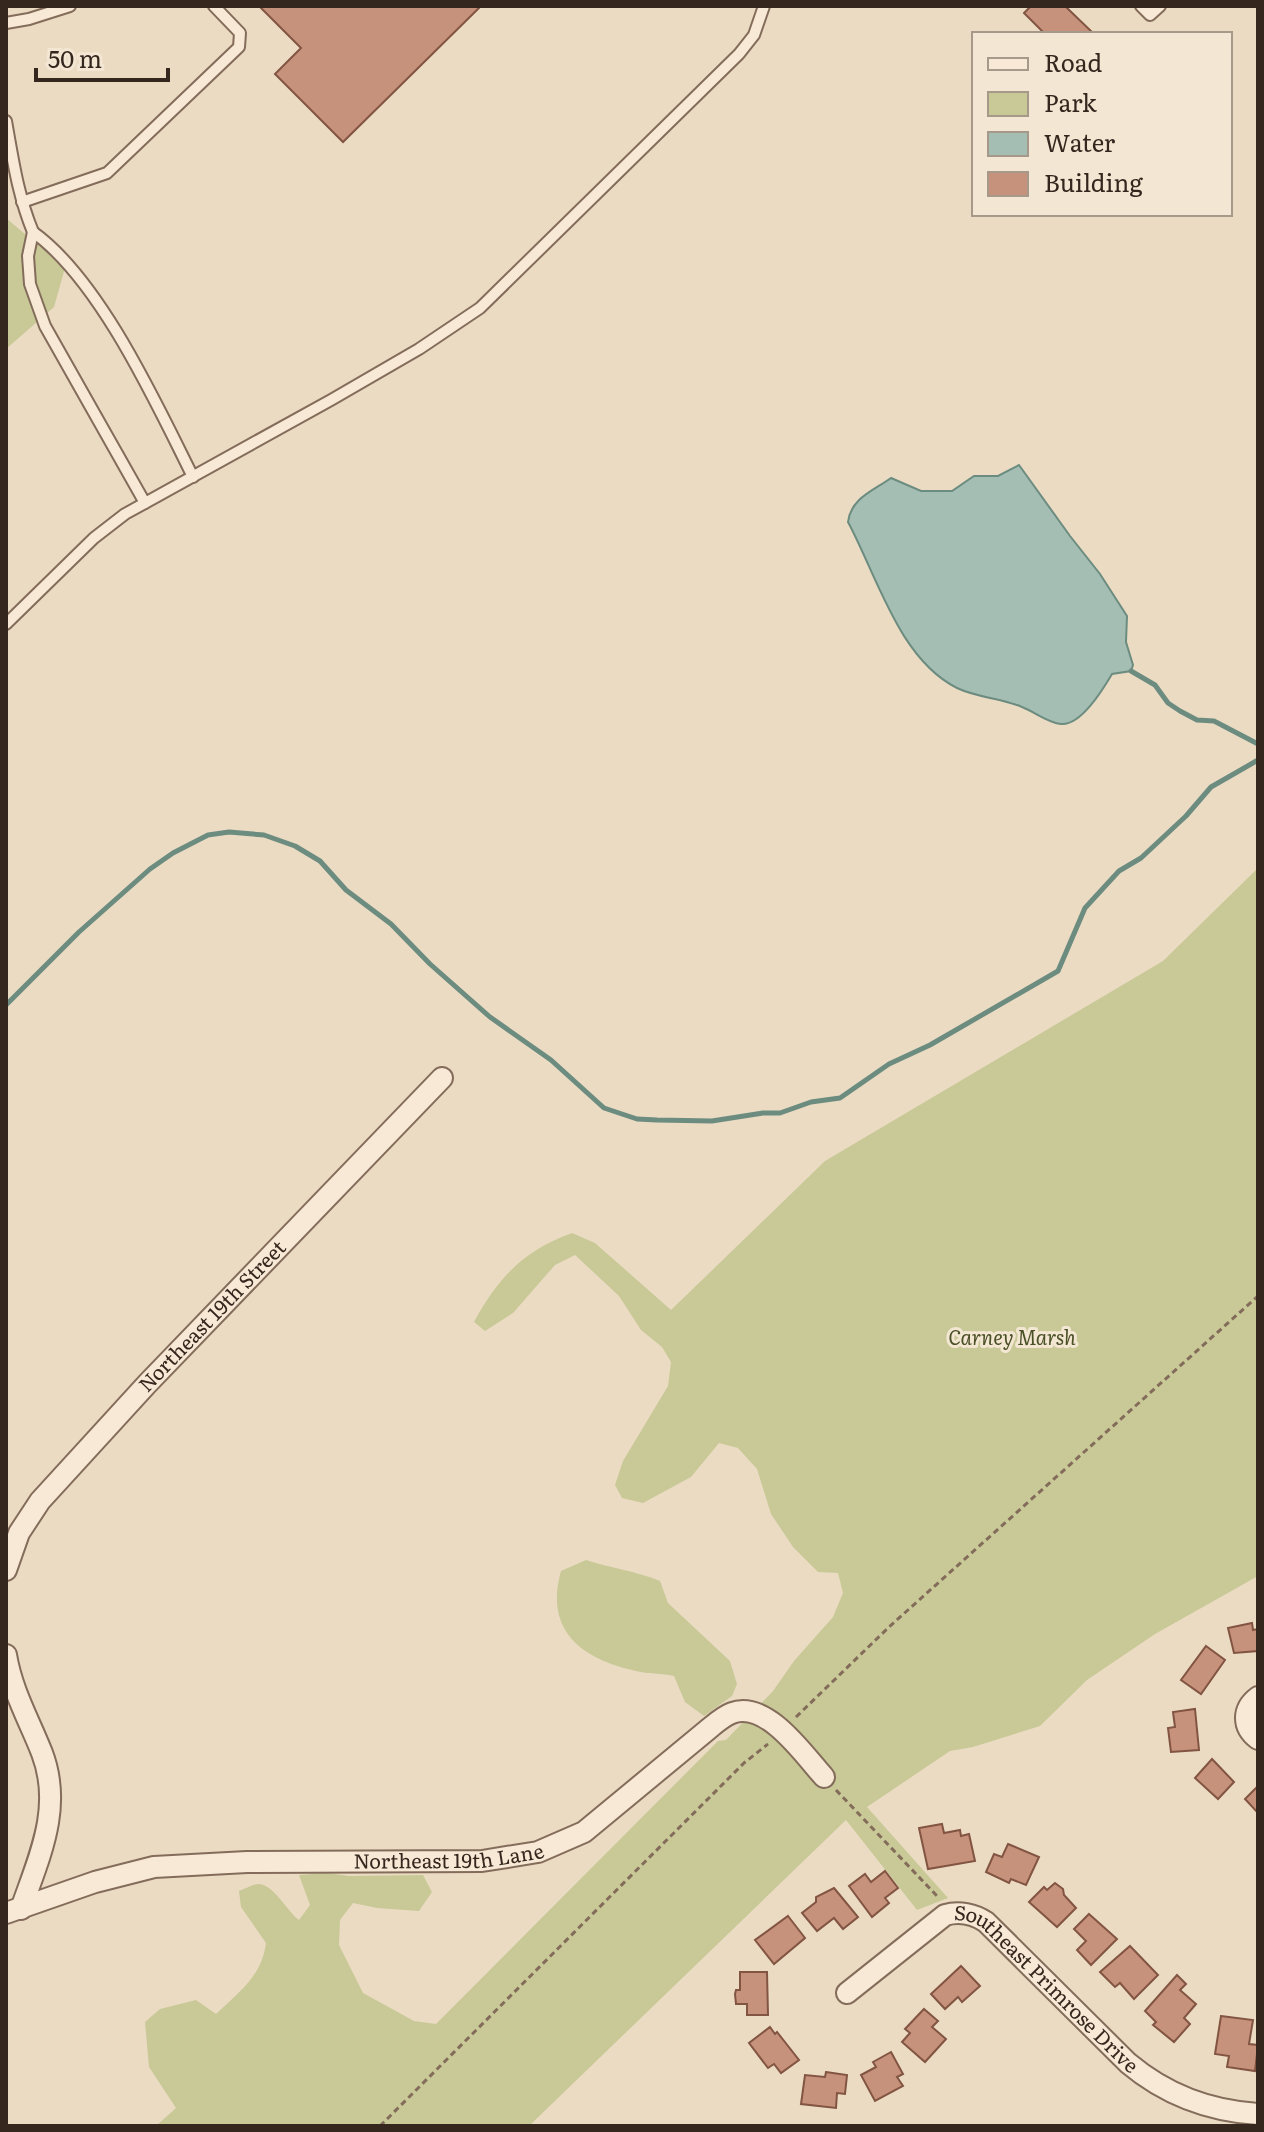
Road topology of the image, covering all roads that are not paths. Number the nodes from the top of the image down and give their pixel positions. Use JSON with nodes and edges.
{"nodes":[{"id":1,"x":70,"y":6,"type":"edge"},
{"id":2,"x":214,"y":6,"type":"edge"},
{"id":3,"x":764,"y":6,"type":"edge"},
{"id":4,"x":1141,"y":6,"type":"edge"},
{"id":5,"x":1160,"y":6,"type":"edge"},
{"id":6,"x":6,"y":23,"type":"edge"},
{"id":7,"x":6,"y":121,"type":"edge"},
{"id":8,"x":7,"y":136,"type":"edge"},
{"id":9,"x":22,"y":202,"type":"junction"},
{"id":10,"x":33,"y":232,"type":"junction"},
{"id":11,"x":193,"y":477,"type":"junction"},
{"id":12,"x":145,"y":503,"type":"junction"},
{"id":13,"x":6,"y":624,"type":"edge"},
{"id":14,"x":442,"y":1078,"type":"dead end"},
{"id":15,"x":6,"y":1570,"type":"edge"},
{"id":16,"x":6,"y":1655,"type":"edge"},
{"id":17,"x":1258,"y":1697,"type":"edge"},
{"id":18,"x":1258,"y":1739,"type":"edge"},
{"id":19,"x":824,"y":1777,"type":"road end"},
{"id":20,"x":14,"y":1911,"type":"edge"},
{"id":21,"x":847,"y":1993,"type":"dead end"},
{"id":22,"x":1258,"y":2114,"type":"edge"}],
"edges":[{"from":1,"to":6,"type":"lane"},
{"from":2,"to":9,"type":"lane"},
{"from":3,"to":11,"type":"lane"},
{"from":4,"to":5,"type":"lane"},
{"from":7,"to":8,"type":"lane"},
{"from":8,"to":9,"type":"lane"},
{"from":9,"to":10,"type":"lane"},
{"from":10,"to":11,"type":"lane"},
{"from":10,"to":12,"type":"lane"},
{"from":11,"to":12,"type":"lane"},
{"from":12,"to":13,"type":"lane"},
{"from":14,"to":15,"type":"street","name":"Northeast 19th Street"},
{"from":16,"to":20,"type":"street"},
{"from":17,"to":18,"type":"street"},
{"from":19,"to":20,"type":"street","name":"Northeast 19th Lane"},
{"from":21,"to":22,"type":"street","name":"Southeast Primrose Drive"}]}
